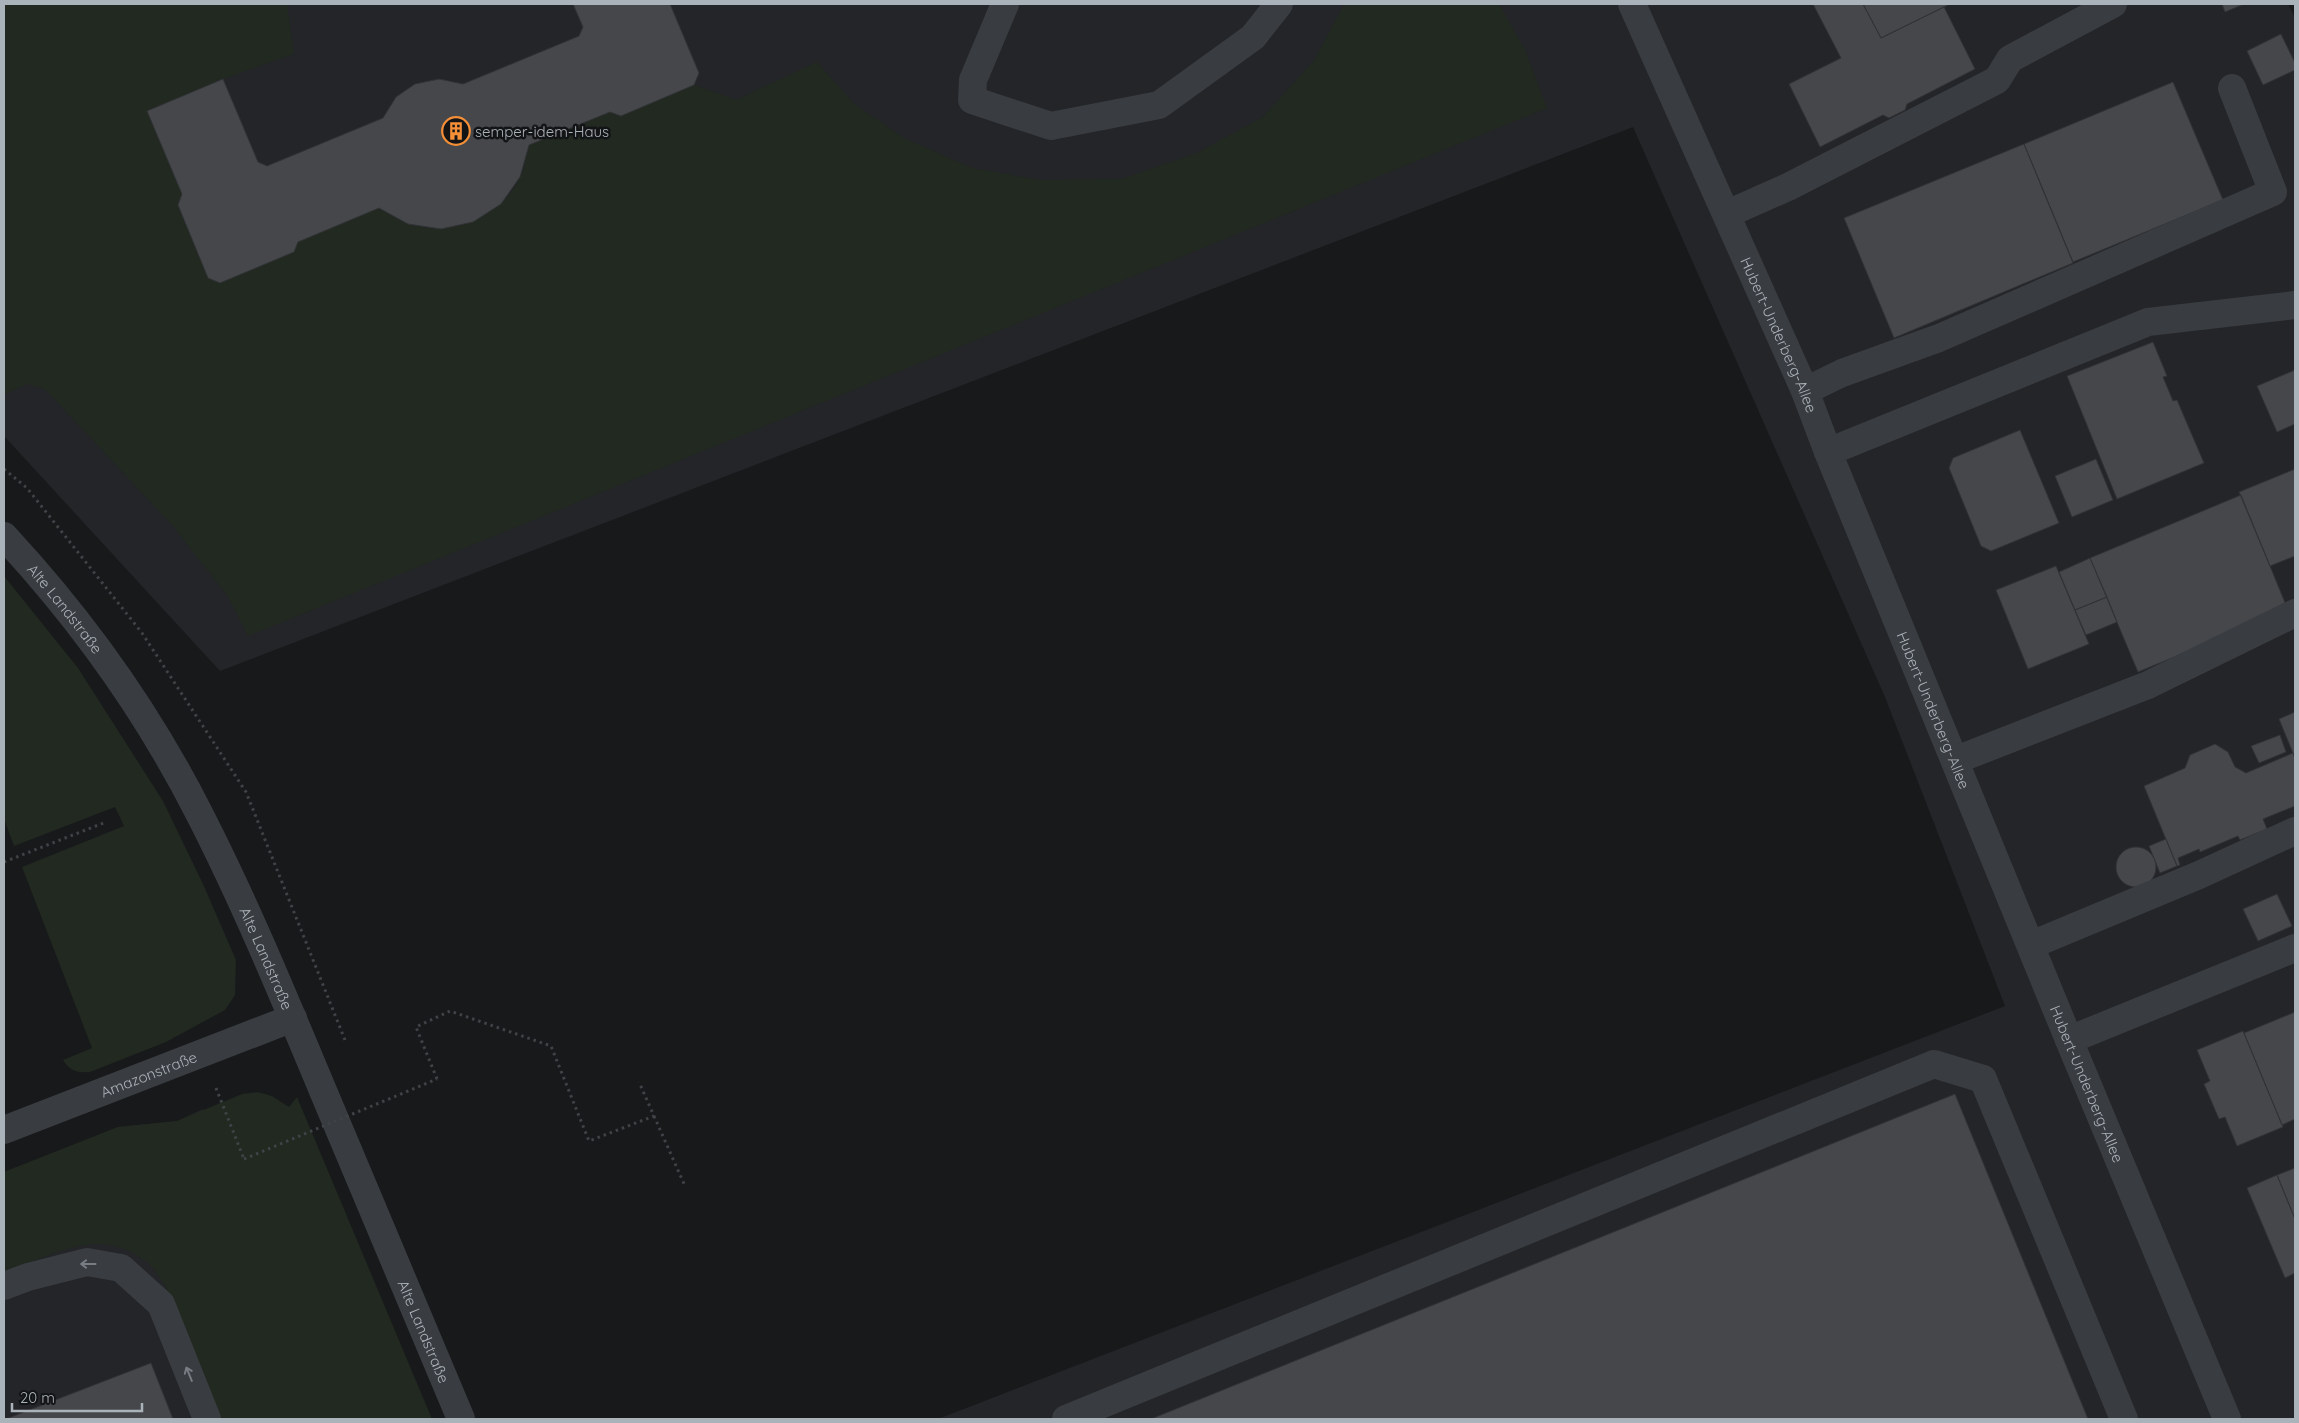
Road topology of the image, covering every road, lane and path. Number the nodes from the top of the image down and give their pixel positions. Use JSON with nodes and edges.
{"nodes":[{"id":1,"x":1005,"y":4,"type":"edge"},
{"id":2,"x":1279,"y":4,"type":"edge"},
{"id":3,"x":1632,"y":4,"type":"edge"},
{"id":4,"x":2113,"y":4,"type":"edge"},
{"id":5,"x":2232,"y":88,"type":"dead end"},
{"id":6,"x":1727,"y":214,"type":"junction"},
{"id":7,"x":2295,"y":305,"type":"edge"},
{"id":8,"x":1805,"y":391,"type":"junction"},
{"id":9,"x":1828,"y":452,"type":"junction"},
{"id":10,"x":4,"y":536,"type":"edge"},
{"id":11,"x":2295,"y":613,"type":"edge"},
{"id":12,"x":1956,"y":760,"type":"junction"},
{"id":13,"x":106,"y":822,"type":"dead end"},
{"id":14,"x":2295,"y":831,"type":"edge"},
{"id":15,"x":4,"y":862,"type":"edge"},
{"id":16,"x":2031,"y":945,"type":"junction"},
{"id":17,"x":2295,"y":948,"type":"edge"},
{"id":18,"x":293,"y":1018,"type":"junction"},
{"id":19,"x":2069,"y":1040,"type":"junction"},
{"id":20,"x":202,"y":1053,"type":"junction"},
{"id":21,"x":639,"y":1082,"type":"dead end"},
{"id":22,"x":654,"y":1116,"type":"junction"},
{"id":23,"x":4,"y":1130,"type":"edge"},
{"id":24,"x":684,"y":1186,"type":"dead end"},
{"id":25,"x":4,"y":1286,"type":"edge"},
{"id":26,"x":207,"y":1419,"type":"edge"},
{"id":27,"x":461,"y":1419,"type":"edge"},
{"id":28,"x":1066,"y":1419,"type":"edge"},
{"id":29,"x":2124,"y":1419,"type":"edge"},
{"id":30,"x":2228,"y":1419,"type":"edge"}],
"edges":[{"from":1,"to":2,"type":"street"},
{"from":3,"to":6,"type":"street","name":"Hubert-Underberg-Allee"},
{"from":4,"to":6,"type":"street"},
{"from":5,"to":8,"type":"street"},
{"from":6,"to":8,"type":"street","name":"Hubert-Underberg-Allee"},
{"from":7,"to":9,"type":"street"},
{"from":8,"to":9,"type":"street","name":"Hubert-Underberg-Allee"},
{"from":9,"to":12,"type":"street","name":"Hubert-Underberg-Allee"},
{"from":10,"to":18,"type":"street","name":"Alte Landstraße"},
{"from":11,"to":12,"type":"street"},
{"from":12,"to":16,"type":"street","name":"Hubert-Underberg-Allee"},
{"from":13,"to":15,"type":"path"},
{"from":14,"to":16,"type":"street"},
{"from":16,"to":19,"type":"street","name":"Hubert-Underberg-Allee"},
{"from":17,"to":19,"type":"street"},
{"from":18,"to":20,"type":"street","name":"Amazonstraße"},
{"from":18,"to":27,"type":"street","name":"Alte Landstraße"},
{"from":19,"to":30,"type":"street","name":"Hubert-Underberg-Allee"},
{"from":20,"to":22,"type":"path","bridge":true},
{"from":20,"to":23,"type":"street","name":"Amazonstraße"},
{"from":21,"to":22,"type":"path"},
{"from":22,"to":24,"type":"path"},
{"from":26,"to":25,"type":"street","one_way":true},
{"from":28,"to":29,"type":"street"}]}
